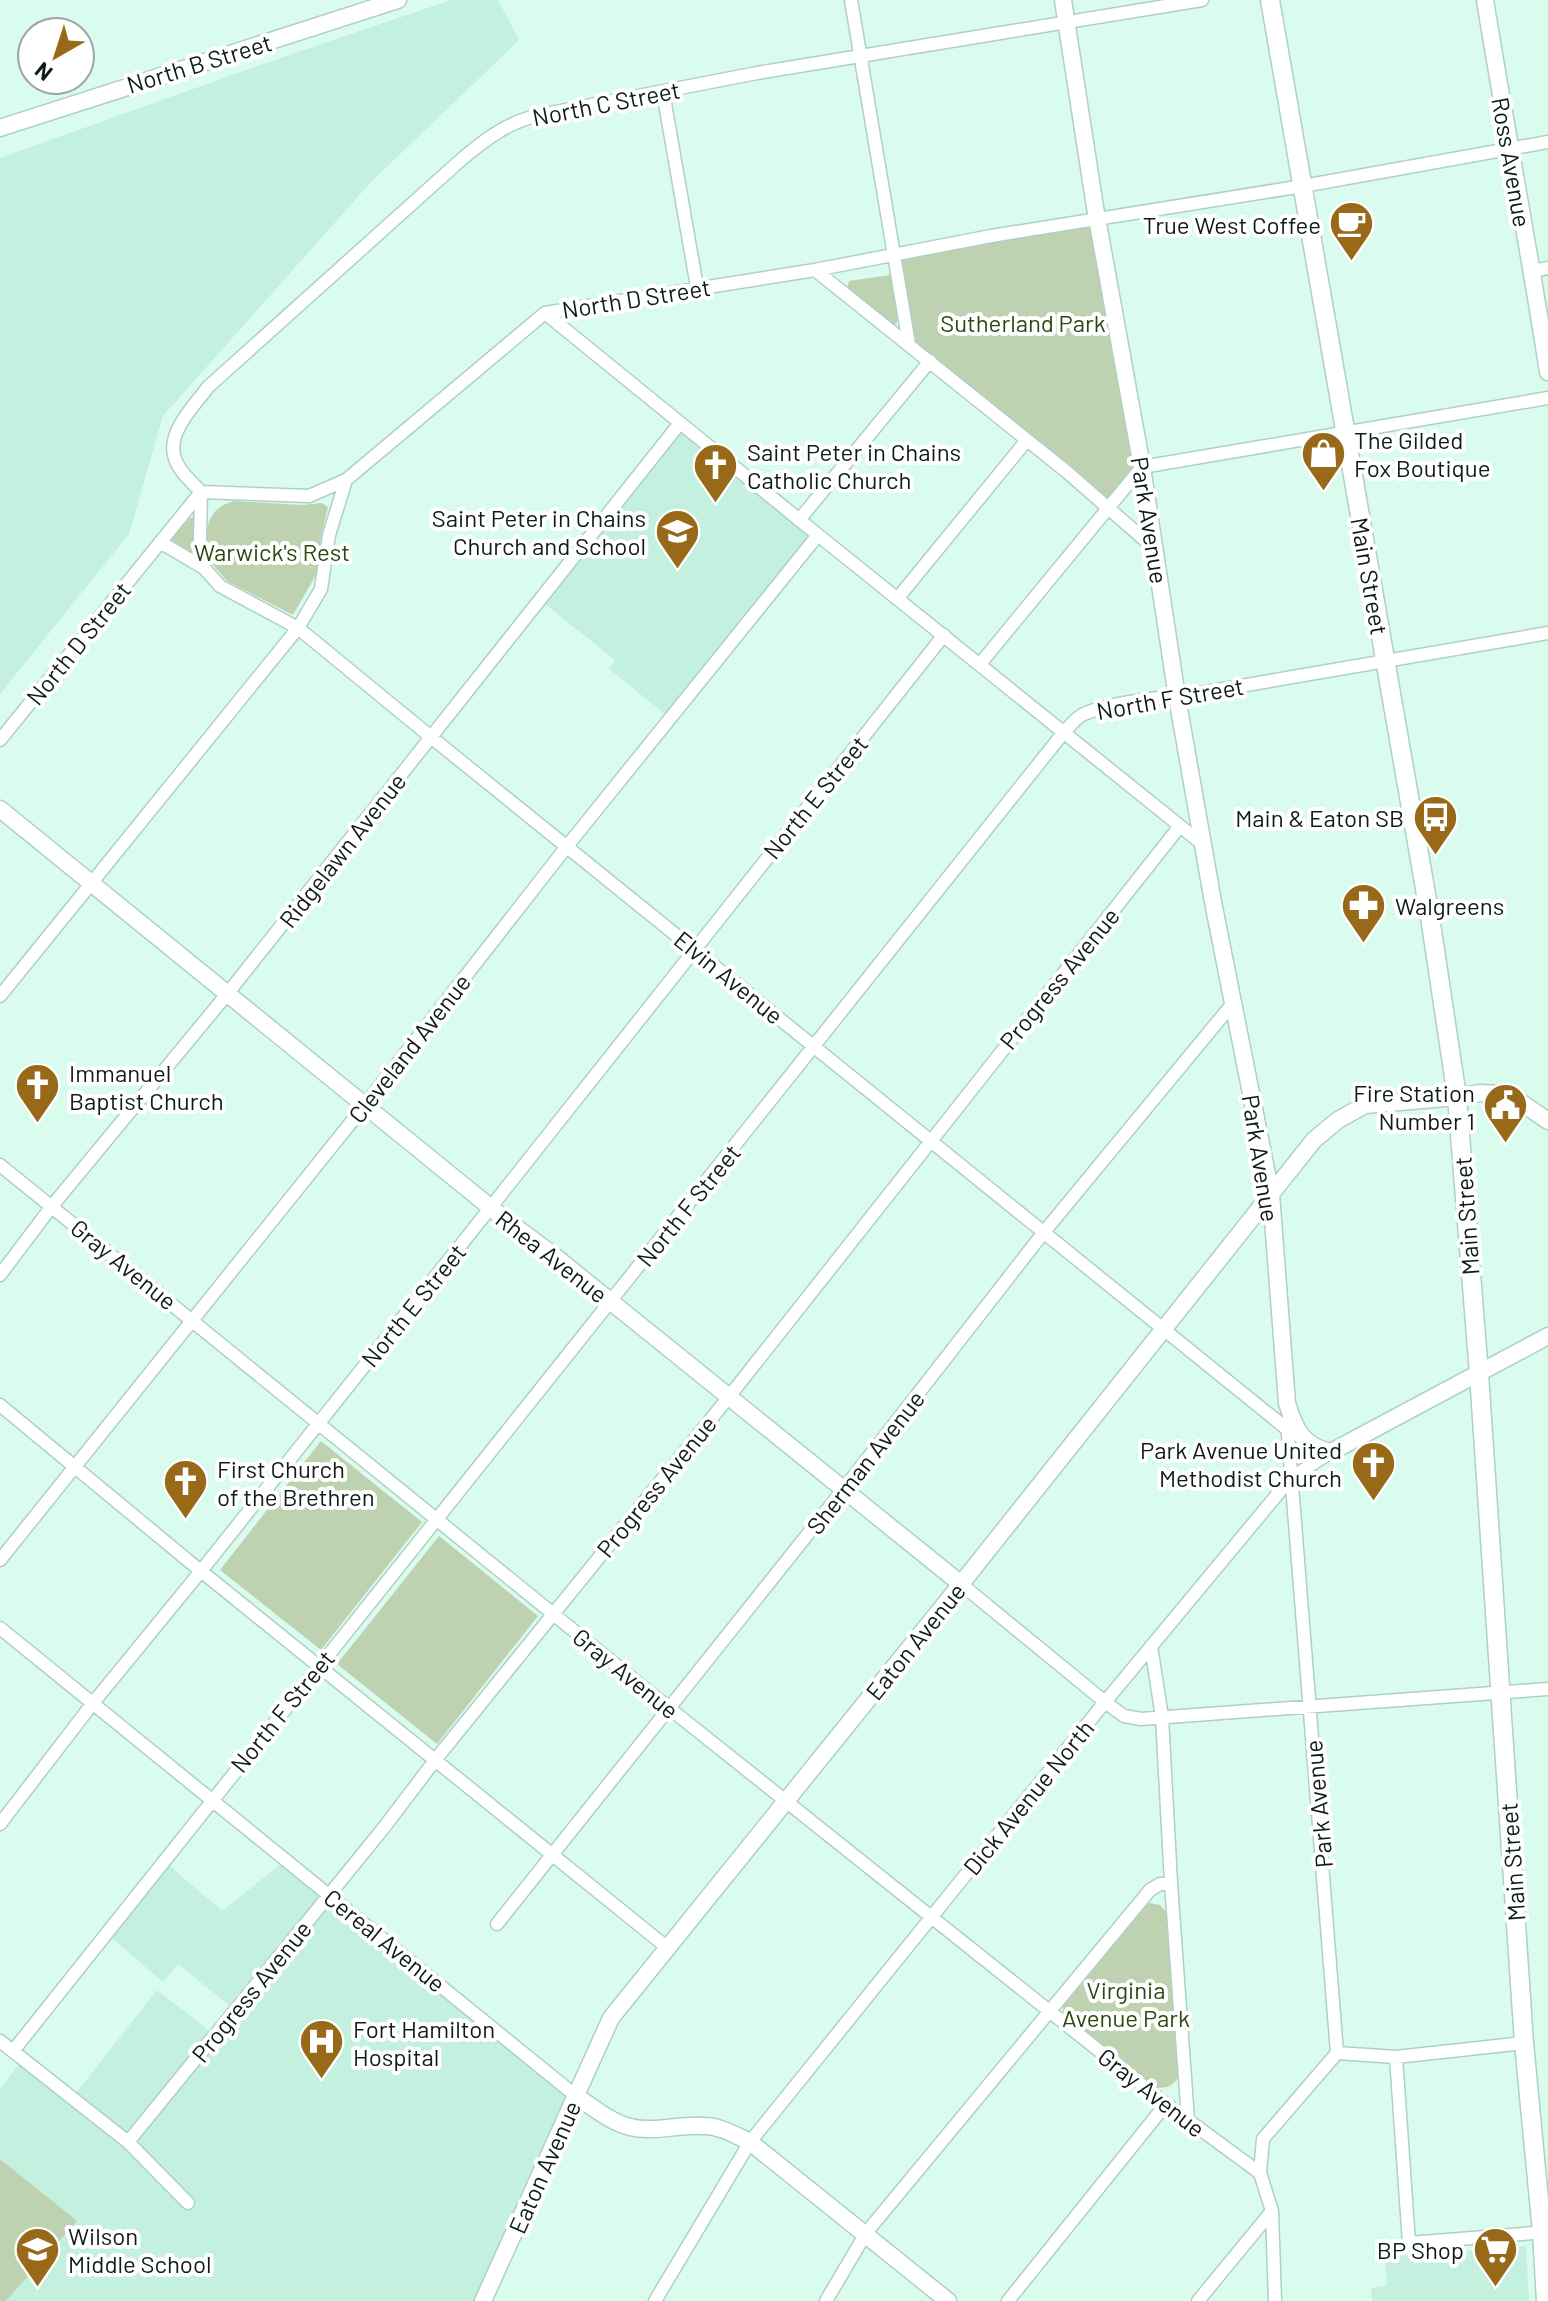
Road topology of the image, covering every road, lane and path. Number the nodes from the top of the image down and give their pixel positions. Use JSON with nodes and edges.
{"nodes":[{"id":1,"x":398,"y":0,"type":"edge"},
{"id":2,"x":851,"y":0,"type":"edge"},
{"id":3,"x":1063,"y":0,"type":"edge"},
{"id":4,"x":1202,"y":0,"type":"edge"},
{"id":5,"x":1270,"y":0,"type":"edge"},
{"id":6,"x":1485,"y":0,"type":"edge"},
{"id":7,"x":1067,"y":22,"type":"junction"},
{"id":8,"x":861,"y":56,"type":"junction"},
{"id":9,"x":663,"y":92,"type":"junction"},
{"id":10,"x":0,"y":128,"type":"edge"},
{"id":11,"x":1548,"y":142,"type":"edge"},
{"id":12,"x":1509,"y":149,"type":"junction"},
{"id":13,"x":1303,"y":186,"type":"junction"},
{"id":14,"x":1097,"y":220,"type":"junction"},
{"id":15,"x":893,"y":256,"type":"junction"},
{"id":16,"x":1540,"y":269,"type":"edge"},
{"id":17,"x":815,"y":270,"type":"junction"},
{"id":18,"x":697,"y":287,"type":"junction"},
{"id":19,"x":545,"y":313,"type":"junction"},
{"id":20,"x":909,"y":344,"type":"junction"},
{"id":21,"x":930,"y":361,"type":"junction"},
{"id":22,"x":1548,"y":372,"type":"edge"},
{"id":23,"x":1548,"y":398,"type":"edge"},
{"id":24,"x":680,"y":423,"type":"junction"},
{"id":25,"x":1345,"y":432,"type":"junction"},
{"id":26,"x":1027,"y":440,"type":"junction"},
{"id":27,"x":1142,"y":467,"type":"junction"},
{"id":28,"x":346,"y":480,"type":"junction"},
{"id":29,"x":201,"y":492,"type":"junction"},
{"id":30,"x":1108,"y":507,"type":"junction"},
{"id":31,"x":799,"y":520,"type":"junction"},
{"id":32,"x":818,"y":535,"type":"junction"},
{"id":33,"x":160,"y":542,"type":"junction"},
{"id":34,"x":1154,"y":548,"type":"junction"},
{"id":35,"x":204,"y":568,"type":"junction"},
{"id":36,"x":897,"y":599,"type":"junction"},
{"id":37,"x":298,"y":628,"type":"junction"},
{"id":38,"x":1548,"y":633,"type":"edge"},
{"id":39,"x":944,"y":635,"type":"junction"},
{"id":40,"x":1385,"y":661,"type":"junction"},
{"id":41,"x":980,"y":664,"type":"junction"},
{"id":42,"x":1177,"y":697,"type":"junction"},
{"id":43,"x":1064,"y":732,"type":"junction"},
{"id":44,"x":431,"y":737,"type":"junction"},
{"id":45,"x":0,"y":740,"type":"edge"},
{"id":46,"x":0,"y":809,"type":"edge"},
{"id":47,"x":1180,"y":826,"type":"junction"},
{"id":48,"x":568,"y":845,"type":"junction"},
{"id":49,"x":1205,"y":846,"type":"junction"},
{"id":50,"x":91,"y":883,"type":"junction"},
{"id":51,"x":694,"y":948,"type":"junction"},
{"id":52,"x":228,"y":993,"type":"junction"},
{"id":53,"x":0,"y":996,"type":"edge"},
{"id":54,"x":1234,"y":1002,"type":"junction"},
{"id":55,"x":815,"y":1047,"type":"junction"},
{"id":56,"x":1457,"y":1097,"type":"junction"},
{"id":57,"x":365,"y":1105,"type":"junction"},
{"id":58,"x":1548,"y":1121,"type":"edge"},
{"id":59,"x":930,"y":1140,"type":"junction"},
{"id":60,"x":0,"y":1165,"type":"edge"},
{"id":61,"x":1271,"y":1194,"type":"junction"},
{"id":62,"x":52,"y":1206,"type":"junction"},
{"id":63,"x":491,"y":1207,"type":"junction"},
{"id":64,"x":1044,"y":1232,"type":"junction"},
{"id":65,"x":0,"y":1275,"type":"edge"},
{"id":66,"x":610,"y":1302,"type":"junction"},
{"id":67,"x":192,"y":1320,"type":"junction"},
{"id":68,"x":1163,"y":1330,"type":"junction"},
{"id":69,"x":1548,"y":1336,"type":"edge"},
{"id":70,"x":1479,"y":1374,"type":"junction"},
{"id":71,"x":728,"y":1398,"type":"junction"},
{"id":72,"x":1287,"y":1403,"type":"junction"},
{"id":73,"x":0,"y":1405,"type":"edge"},
{"id":74,"x":317,"y":1424,"type":"junction"},
{"id":75,"x":1287,"y":1429,"type":"junction"},
{"id":76,"x":1331,"y":1452,"type":"junction"},
{"id":77,"x":75,"y":1466,"type":"junction"},
{"id":78,"x":1291,"y":1478,"type":"junction"},
{"id":79,"x":843,"y":1490,"type":"junction"},
{"id":80,"x":437,"y":1519,"type":"junction"},
{"id":81,"x":0,"y":1560,"type":"edge"},
{"id":82,"x":201,"y":1571,"type":"junction"},
{"id":83,"x":961,"y":1584,"type":"junction"},
{"id":84,"x":553,"y":1614,"type":"junction"},
{"id":85,"x":0,"y":1628,"type":"edge"},
{"id":86,"x":1151,"y":1646,"type":"junction"},
{"id":87,"x":319,"y":1664,"type":"junction"},
{"id":88,"x":1548,"y":1689,"type":"edge"},
{"id":89,"x":1501,"y":1692,"type":"junction"},
{"id":90,"x":1105,"y":1702,"type":"junction"},
{"id":91,"x":93,"y":1703,"type":"junction"},
{"id":92,"x":1310,"y":1707,"type":"junction"},
{"id":93,"x":669,"y":1708,"type":"junction"},
{"id":94,"x":1162,"y":1717,"type":"junction"},
{"id":95,"x":436,"y":1759,"type":"junction"},
{"id":96,"x":212,"y":1799,"type":"junction"},
{"id":97,"x":786,"y":1802,"type":"junction"},
{"id":98,"x":0,"y":1824,"type":"edge"},
{"id":99,"x":554,"y":1853,"type":"junction"},
{"id":100,"x":1171,"y":1883,"type":"junction"},
{"id":101,"x":329,"y":1895,"type":"junction"},
{"id":102,"x":932,"y":1916,"type":"junction"},
{"id":103,"x":497,"y":1924,"type":"dead end"},
{"id":104,"x":669,"y":1949,"type":"junction"},
{"id":105,"x":1049,"y":2010,"type":"junction"},
{"id":106,"x":0,"y":2041,"type":"edge"},
{"id":107,"x":1524,"y":2043,"type":"junction"},
{"id":108,"x":13,"y":2051,"type":"junction"},
{"id":109,"x":1337,"y":2053,"type":"junction"},
{"id":110,"x":1396,"y":2057,"type":"junction"},
{"id":111,"x":576,"y":2096,"type":"junction"},
{"id":112,"x":1166,"y":2104,"type":"junction"},
{"id":113,"x":1188,"y":2120,"type":"junction"},
{"id":114,"x":128,"y":2142,"type":"junction"},
{"id":115,"x":750,"y":2142,"type":"junction"},
{"id":116,"x":1260,"y":2173,"type":"junction"},
{"id":117,"x":188,"y":2203,"type":"dead end"},
{"id":118,"x":1272,"y":2211,"type":"junction"},
{"id":119,"x":1545,"y":2232,"type":"edge"},
{"id":120,"x":866,"y":2233,"type":"junction"},
{"id":121,"x":483,"y":2301,"type":"edge"},
{"id":122,"x":655,"y":2301,"type":"edge"},
{"id":123,"x":826,"y":2301,"type":"edge"},
{"id":124,"x":948,"y":2301,"type":"edge"},
{"id":125,"x":1008,"y":2301,"type":"edge"},
{"id":126,"x":1198,"y":2301,"type":"edge"},
{"id":127,"x":1275,"y":2301,"type":"edge"},
{"id":128,"x":1546,"y":2301,"type":"edge"}],
"edges":[{"from":1,"to":10,"type":"main road","name":"North B Street"},
{"from":2,"to":8,"type":"street"},
{"from":3,"to":7,"type":"main road","name":"Park Avenue"},
{"from":4,"to":7,"type":"street","name":"North C Street"},
{"from":5,"to":13,"type":"main road","name":"Main Street"},
{"from":6,"to":12,"type":"main road","name":"Ross Avenue"},
{"from":7,"to":8,"type":"street","name":"North C Street"},
{"from":7,"to":14,"type":"main road","name":"Park Avenue"},
{"from":8,"to":9,"type":"street","name":"North C Street"},
{"from":8,"to":15,"type":"street"},
{"from":9,"to":18,"type":"street"},
{"from":9,"to":29,"type":"street","name":"North C Street"},
{"from":11,"to":12,"type":"street","name":"North D Street"},
{"from":12,"to":13,"type":"street","name":"North D Street"},
{"from":12,"to":16,"type":"main road","name":"Ross Avenue"},
{"from":13,"to":14,"type":"street","name":"North D Street"},
{"from":13,"to":25,"type":"main road","name":"Main Street"},
{"from":14,"to":15,"type":"street","name":"North D Street"},
{"from":14,"to":27,"type":"main road","name":"Park Avenue"},
{"from":15,"to":17,"type":"street","name":"North D Street"},
{"from":15,"to":20,"type":"street"},
{"from":16,"to":22,"type":"main road","name":"Ross Avenue"},
{"from":17,"to":18,"type":"street","name":"North D Street"},
{"from":17,"to":20,"type":"street"},
{"from":18,"to":19,"type":"street","name":"North D Street"},
{"from":19,"to":24,"type":"street"},
{"from":19,"to":28,"type":"street","name":"North D Street"},
{"from":20,"to":21,"type":"street"},
{"from":21,"to":26,"type":"street"},
{"from":21,"to":31,"type":"street"},
{"from":23,"to":25,"type":"street"},
{"from":24,"to":31,"type":"street"},
{"from":24,"to":44,"type":"street","name":"Ridgelawn Avenue"},
{"from":25,"to":27,"type":"street"},
{"from":25,"to":40,"type":"main road","name":"Main Street"},
{"from":26,"to":30,"type":"street"},
{"from":26,"to":36,"type":"street"},
{"from":27,"to":30,"type":"street"},
{"from":27,"to":34,"type":"main road","name":"Park Avenue"},
{"from":28,"to":29,"type":"street","name":"North D Street"},
{"from":28,"to":37,"type":"street"},
{"from":29,"to":33,"type":"street","name":"North D Street"},
{"from":29,"to":35,"type":"street"},
{"from":30,"to":34,"type":"street"},
{"from":30,"to":41,"type":"street"},
{"from":31,"to":32,"type":"street"},
{"from":32,"to":36,"type":"street"},
{"from":32,"to":48,"type":"street","name":"Cleveland Avenue"},
{"from":33,"to":35,"type":"street","name":"Elvin Avenue"},
{"from":33,"to":45,"type":"street","name":"North D Street"},
{"from":34,"to":42,"type":"main road","name":"Park Avenue"},
{"from":35,"to":37,"type":"street","name":"Elvin Avenue"},
{"from":36,"to":39,"type":"street"},
{"from":37,"to":44,"type":"street","name":"Elvin Avenue"},
{"from":37,"to":50,"type":"street"},
{"from":38,"to":40,"type":"street","name":"North F Street"},
{"from":39,"to":41,"type":"street"},
{"from":39,"to":51,"type":"street","name":"North E Street"},
{"from":40,"to":42,"type":"street","name":"North F Street"},
{"from":40,"to":56,"type":"main road","name":"Main Street"},
{"from":41,"to":43,"type":"street"},
{"from":42,"to":43,"type":"street","name":"North F Street"},
{"from":42,"to":49,"type":"main road","name":"Park Avenue"},
{"from":43,"to":47,"type":"street"},
{"from":43,"to":55,"type":"street","name":"North F Street"},
{"from":44,"to":48,"type":"street","name":"Elvin Avenue"},
{"from":44,"to":52,"type":"street","name":"Ridgelawn Avenue"},
{"from":46,"to":50,"type":"main road","name":"Rhea Avenue"},
{"from":47,"to":49,"type":"street"},
{"from":47,"to":59,"type":"street","name":"Progress Avenue"},
{"from":48,"to":51,"type":"street","name":"Elvin Avenue"},
{"from":48,"to":57,"type":"street","name":"Cleveland Avenue"},
{"from":49,"to":54,"type":"main road","name":"Park Avenue"},
{"from":50,"to":52,"type":"main road","name":"Rhea Avenue"},
{"from":50,"to":53,"type":"street"},
{"from":51,"to":55,"type":"street","name":"Elvin Avenue"},
{"from":51,"to":63,"type":"street","name":"North E Street"},
{"from":52,"to":57,"type":"main road","name":"Rhea Avenue"},
{"from":52,"to":62,"type":"street","name":"Ridgelawn Avenue"},
{"from":54,"to":61,"type":"main road","name":"Park Avenue"},
{"from":54,"to":64,"type":"street","name":"Sherman Avenue"},
{"from":55,"to":59,"type":"street","name":"Elvin Avenue"},
{"from":55,"to":66,"type":"street","name":"North F Street"},
{"from":56,"to":58,"type":"main road","name":"Eaton Avenue"},
{"from":56,"to":61,"type":"main road","name":"Eaton Avenue"},
{"from":56,"to":70,"type":"main road","name":"Main Street"},
{"from":57,"to":63,"type":"main road","name":"Rhea Avenue"},
{"from":57,"to":67,"type":"street","name":"Cleveland Avenue"},
{"from":59,"to":64,"type":"street","name":"Elvin Avenue"},
{"from":59,"to":71,"type":"street","name":"Progress Avenue"},
{"from":60,"to":62,"type":"street","name":"Gray Avenue"},
{"from":61,"to":68,"type":"main road","name":"Eaton Avenue"},
{"from":61,"to":72,"type":"main road","name":"Park Avenue"},
{"from":62,"to":65,"type":"street","name":"Ridgelawn Avenue"},
{"from":62,"to":67,"type":"street","name":"Gray Avenue"},
{"from":63,"to":66,"type":"main road","name":"Rhea Avenue"},
{"from":63,"to":74,"type":"street","name":"North E Street"},
{"from":64,"to":68,"type":"street","name":"Elvin Avenue"},
{"from":64,"to":79,"type":"street","name":"Sherman Avenue"},
{"from":66,"to":71,"type":"main road","name":"Rhea Avenue"},
{"from":66,"to":80,"type":"street","name":"North F Street"},
{"from":67,"to":74,"type":"street","name":"Gray Avenue"},
{"from":67,"to":77,"type":"street","name":"Cleveland Avenue"},
{"from":68,"to":75,"type":"street","name":"Elvin Avenue"},
{"from":68,"to":83,"type":"main road","name":"Eaton Avenue"},
{"from":69,"to":70,"type":"main road","name":"Dick Avenue North"},
{"from":70,"to":76,"type":"main road","name":"Dick Avenue North"},
{"from":70,"to":89,"type":"main road","name":"Main Street"},
{"from":71,"to":79,"type":"main road","name":"Rhea Avenue"},
{"from":71,"to":84,"type":"street","name":"Progress Avenue"},
{"from":72,"to":75,"type":"street","name":"Park Avenue"},
{"from":72,"to":76,"type":"main road"},
{"from":73,"to":77,"type":"street"},
{"from":74,"to":80,"type":"street","name":"Gray Avenue"},
{"from":74,"to":82,"type":"street","name":"North E Street"},
{"from":75,"to":78,"type":"street","name":"Park Avenue"},
{"from":76,"to":78,"type":"street","name":"Dick Avenue North"},
{"from":77,"to":81,"type":"street","name":"Cleveland Avenue"},
{"from":77,"to":82,"type":"street"},
{"from":78,"to":86,"type":"street","name":"Dick Avenue North"},
{"from":78,"to":92,"type":"street","name":"Park Avenue"},
{"from":79,"to":83,"type":"main road","name":"Rhea Avenue"},
{"from":79,"to":93,"type":"street","name":"Sherman Avenue"},
{"from":80,"to":84,"type":"street","name":"Gray Avenue"},
{"from":80,"to":87,"type":"street","name":"North F Street"},
{"from":82,"to":87,"type":"street"},
{"from":82,"to":91,"type":"street","name":"North E Street"},
{"from":83,"to":90,"type":"street","name":"Rhea Avenue"},
{"from":83,"to":97,"type":"main road","name":"Eaton Avenue"},
{"from":84,"to":93,"type":"street","name":"Gray Avenue"},
{"from":84,"to":95,"type":"street","name":"Progress Avenue"},
{"from":85,"to":91,"type":"street","name":"Cereal Avenue"},
{"from":86,"to":90,"type":"street","name":"Dick Avenue North"},
{"from":86,"to":94,"type":"street"},
{"from":87,"to":95,"type":"street"},
{"from":87,"to":96,"type":"street","name":"North F Street"},
{"from":88,"to":89,"type":"street","name":"Rhea Avenue"},
{"from":89,"to":92,"type":"street","name":"Rhea Avenue"},
{"from":89,"to":107,"type":"main road","name":"Main Street"},
{"from":90,"to":94,"type":"street","name":"Rhea Avenue"},
{"from":90,"to":102,"type":"street","name":"Dick Avenue North"},
{"from":91,"to":96,"type":"street","name":"Cereal Avenue"},
{"from":91,"to":98,"type":"street","name":"North E Street"},
{"from":92,"to":94,"type":"street","name":"Rhea Avenue"},
{"from":92,"to":109,"type":"street","name":"Park Avenue"},
{"from":93,"to":97,"type":"street","name":"Gray Avenue"},
{"from":93,"to":99,"type":"street","name":"Sherman Avenue"},
{"from":94,"to":100,"type":"street"},
{"from":95,"to":99,"type":"street"},
{"from":95,"to":101,"type":"street","name":"Progress Avenue"},
{"from":96,"to":101,"type":"street","name":"Cereal Avenue"},
{"from":96,"to":108,"type":"street","name":"North F Street"},
{"from":97,"to":102,"type":"street","name":"Gray Avenue"},
{"from":97,"to":104,"type":"main road","name":"Eaton Avenue"},
{"from":99,"to":103,"type":"street","name":"Sherman Avenue"},
{"from":99,"to":104,"type":"street"},
{"from":100,"to":105,"type":"street"},
{"from":100,"to":113,"type":"street"},
{"from":101,"to":111,"type":"street","name":"Cereal Avenue"},
{"from":101,"to":114,"type":"street","name":"Progress Avenue"},
{"from":102,"to":105,"type":"street","name":"Gray Avenue"},
{"from":102,"to":115,"type":"street","name":"Dick Avenue North"},
{"from":104,"to":111,"type":"main road","name":"Eaton Avenue"},
{"from":105,"to":112,"type":"street","name":"Gray Avenue"},
{"from":105,"to":120,"type":"street"},
{"from":106,"to":108,"type":"street"},
{"from":107,"to":110,"type":"street"},
{"from":107,"to":119,"type":"main road","name":"Main Street"},
{"from":108,"to":114,"type":"street"},
{"from":109,"to":110,"type":"street"},
{"from":109,"to":116,"type":"street"},
{"from":110,"to":119,"type":"street"},
{"from":111,"to":115,"type":"main road","name":"Cereal Avenue"},
{"from":111,"to":121,"type":"main road","name":"Eaton Avenue"},
{"from":112,"to":113,"type":"street","name":"Gray Avenue"},
{"from":112,"to":125,"type":"street"},
{"from":113,"to":116,"type":"street","name":"Gray Avenue"},
{"from":114,"to":117,"type":"street"},
{"from":115,"to":120,"type":"main road","name":"Cereal Avenue"},
{"from":115,"to":122,"type":"street","name":"Dick Avenue North"},
{"from":116,"to":118,"type":"street"},
{"from":118,"to":126,"type":"street"},
{"from":118,"to":127,"type":"street"},
{"from":119,"to":128,"type":"main road","name":"Main Street"},
{"from":120,"to":123,"type":"street"},
{"from":120,"to":124,"type":"main road","name":"Cereal Avenue"}]}
